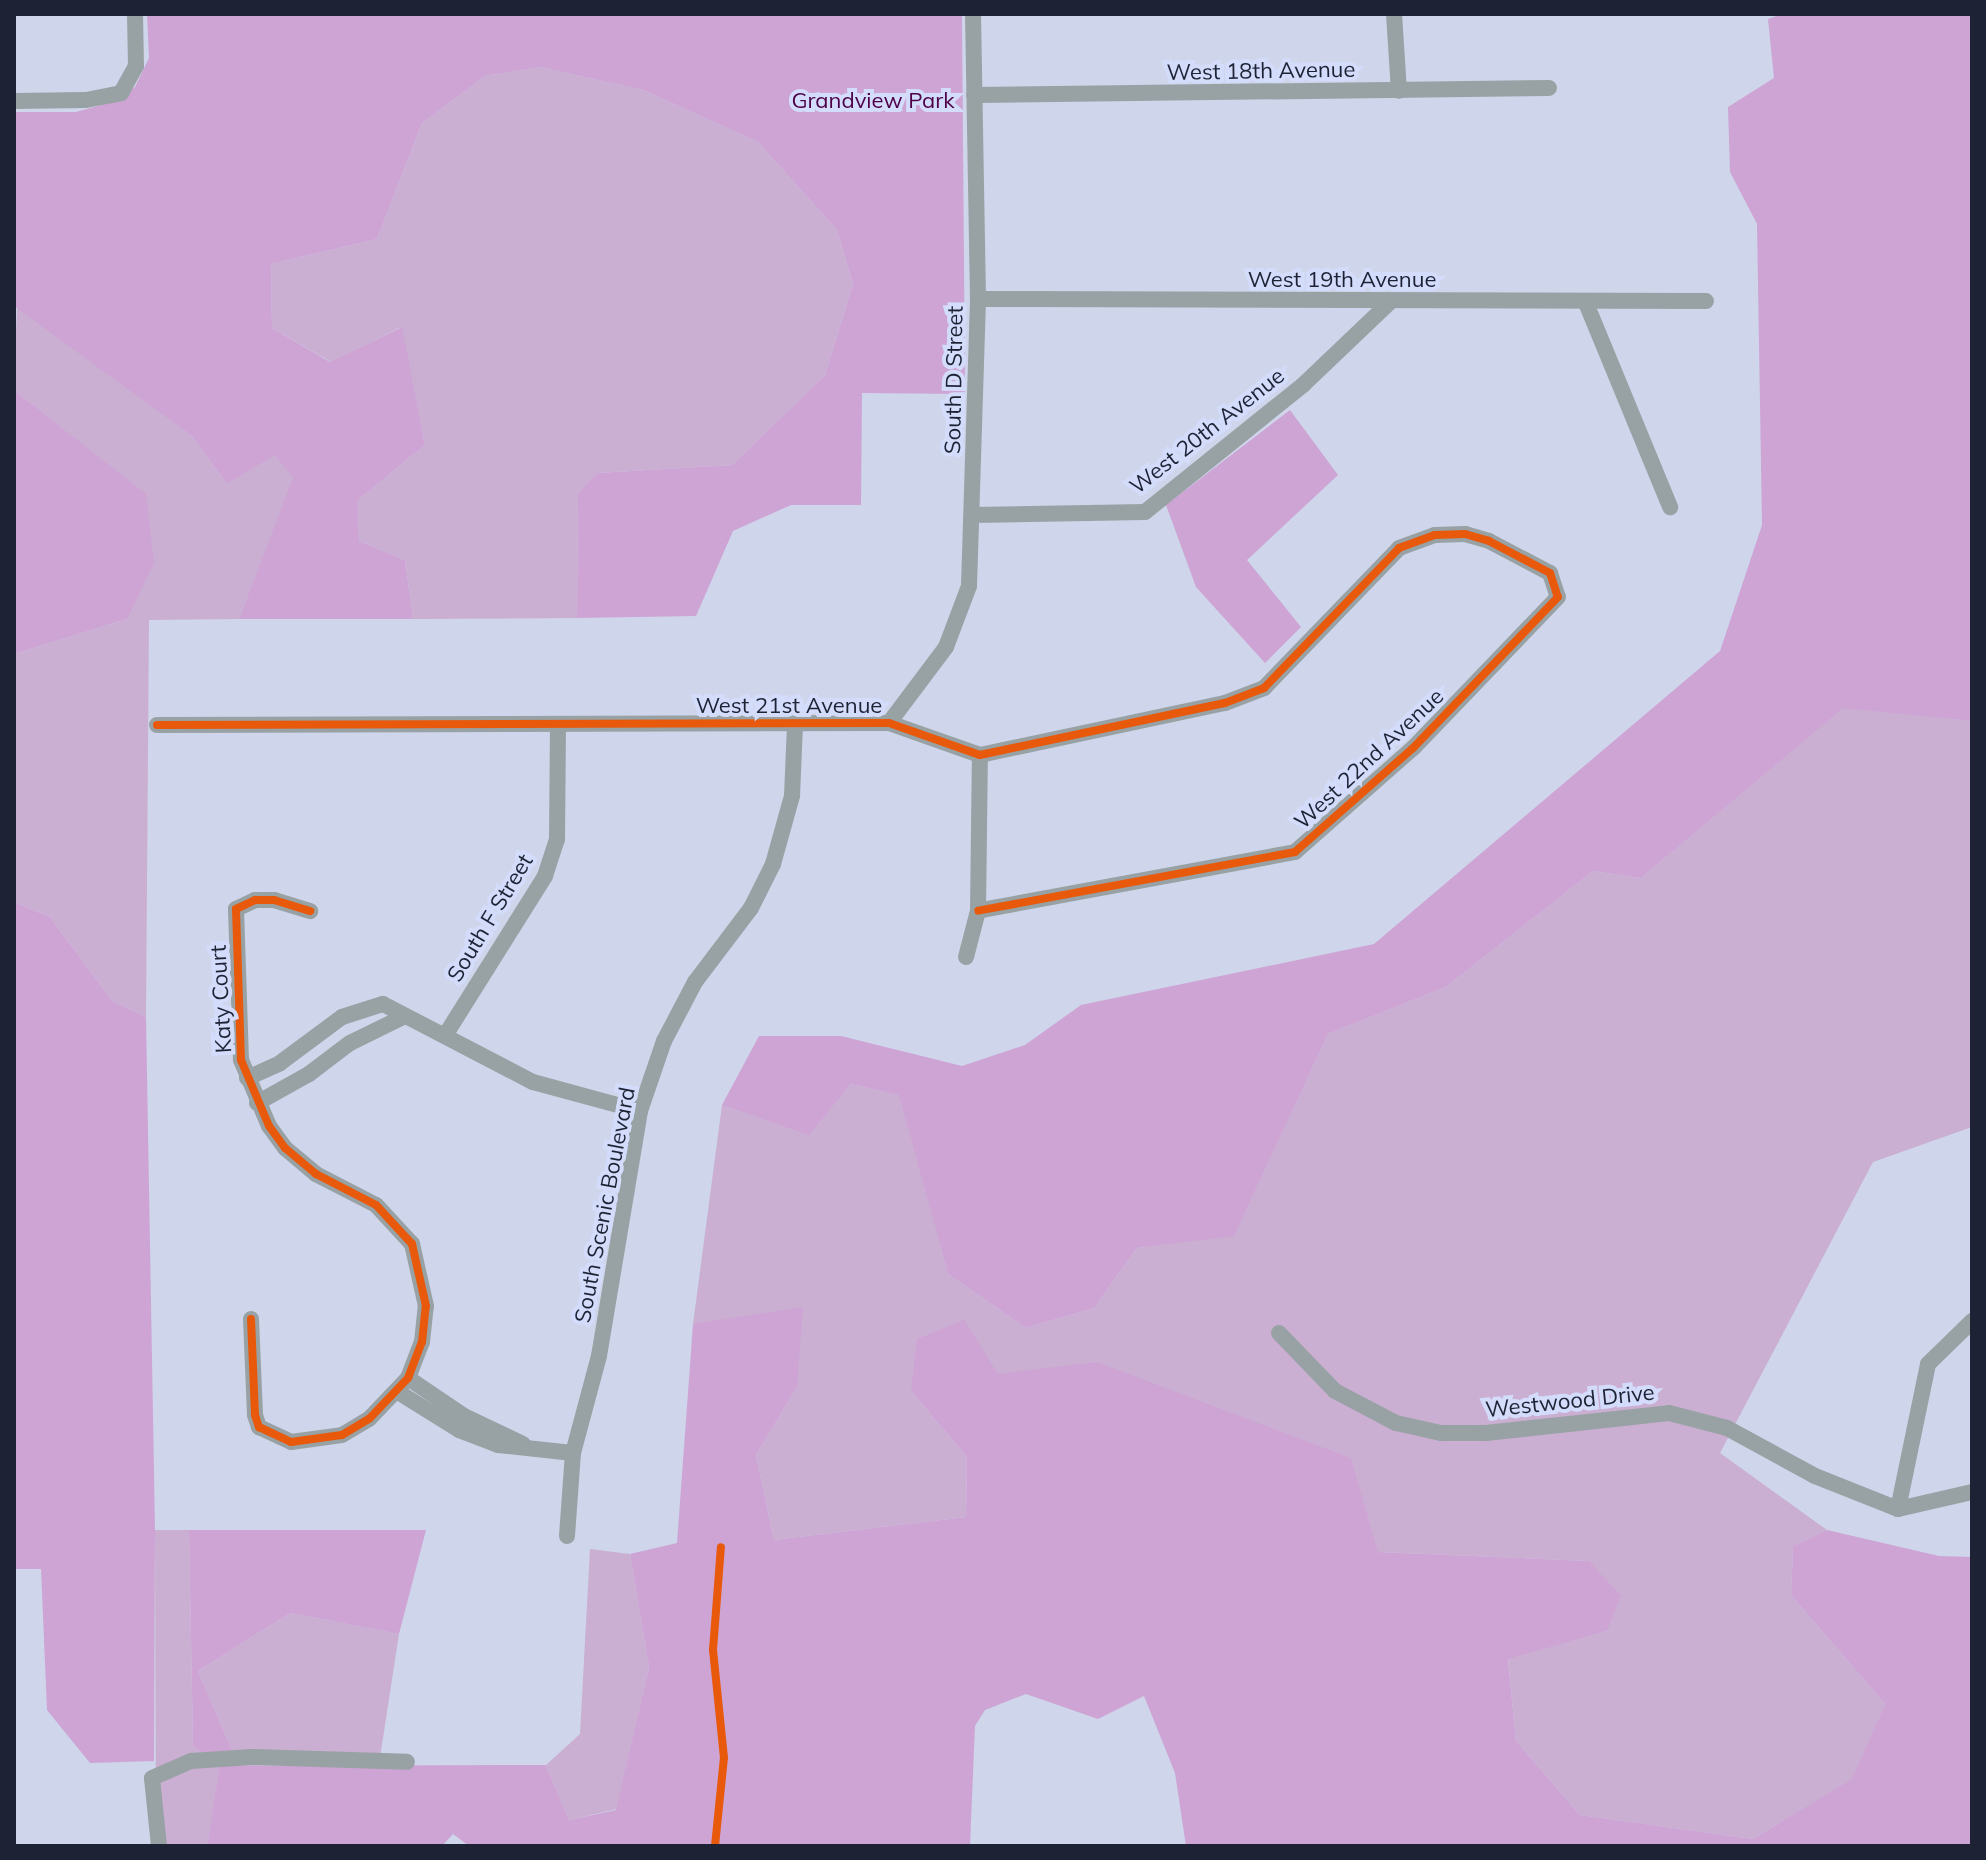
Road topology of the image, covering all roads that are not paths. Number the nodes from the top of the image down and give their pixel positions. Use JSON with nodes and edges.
{"nodes":[{"id":1,"x":135,"y":14,"type":"edge"},
{"id":2,"x":973,"y":14,"type":"edge"},
{"id":3,"x":1394,"y":14,"type":"edge"},
{"id":4,"x":1549,"y":88,"type":"dead end"},
{"id":5,"x":1399,"y":91,"type":"junction"},
{"id":6,"x":974,"y":95,"type":"junction"},
{"id":7,"x":14,"y":101,"type":"edge"},
{"id":8,"x":978,"y":299,"type":"junction"},
{"id":9,"x":1706,"y":301,"type":"dead end"},
{"id":10,"x":1389,"y":303,"type":"junction"},
{"id":11,"x":1586,"y":303,"type":"junction"},
{"id":12,"x":1670,"y":507,"type":"dead end"},
{"id":13,"x":972,"y":515,"type":"junction"},
{"id":14,"x":889,"y":723,"type":"junction"},
{"id":15,"x":558,"y":724,"type":"junction"},
{"id":16,"x":795,"y":724,"type":"junction"},
{"id":17,"x":157,"y":725,"type":"dead end"},
{"id":18,"x":980,"y":755,"type":"junction"},
{"id":19,"x":310,"y":911,"type":"dead end"},
{"id":20,"x":978,"y":911,"type":"junction"},
{"id":21,"x":966,"y":957,"type":"dead end"},
{"id":22,"x":405,"y":1016,"type":"junction"},
{"id":23,"x":446,"y":1034,"type":"junction"},
{"id":24,"x":247,"y":1078,"type":"junction"},
{"id":25,"x":257,"y":1103,"type":"junction"},
{"id":26,"x":640,"y":1111,"type":"junction"},
{"id":27,"x":251,"y":1319,"type":"dead end"},
{"id":28,"x":1972,"y":1321,"type":"edge"},
{"id":29,"x":1279,"y":1333,"type":"dead end"},
{"id":30,"x":403,"y":1385,"type":"junction"},
{"id":31,"x":573,"y":1453,"type":"junction"},
{"id":32,"x":1972,"y":1492,"type":"edge"},
{"id":33,"x":1898,"y":1509,"type":"junction"},
{"id":34,"x":567,"y":1536,"type":"dead end"},
{"id":35,"x":407,"y":1762,"type":"dead end"},
{"id":36,"x":159,"y":1846,"type":"edge"}],
"edges":[{"from":1,"to":7,"type":"street"},
{"from":2,"to":6,"type":"street","name":"South D Street"},
{"from":3,"to":5,"type":"street"},
{"from":4,"to":5,"type":"street","name":"West 18th Avenue"},
{"from":5,"to":6,"type":"street","name":"West 18th Avenue"},
{"from":6,"to":8,"type":"street","name":"South D Street"},
{"from":8,"to":10,"type":"street","name":"West 19th Avenue"},
{"from":8,"to":13,"type":"street","name":"South D Street"},
{"from":9,"to":11,"type":"street","name":"West 19th Avenue"},
{"from":10,"to":11,"type":"street","name":"West 19th Avenue"},
{"from":10,"to":13,"type":"street","name":"West 20th Avenue"},
{"from":11,"to":12,"type":"street"},
{"from":13,"to":14,"type":"street","name":"South D Street"},
{"from":14,"to":16,"type":"street","name":"West 21st Avenue"},
{"from":14,"to":18,"type":"street","name":"West 21st Avenue"},
{"from":15,"to":16,"type":"street","name":"West 21st Avenue"},
{"from":15,"to":17,"type":"street","name":"West 21st Avenue"},
{"from":15,"to":23,"type":"street","name":"South F Street"},
{"from":16,"to":26,"type":"street","name":"South Scenic Boulevard"},
{"from":18,"to":20,"type":"street"},
{"from":18,"to":20,"type":"street","name":"West 22nd Avenue"},
{"from":19,"to":24,"type":"street","name":"Katy Court"},
{"from":20,"to":21,"type":"street"},
{"from":22,"to":23,"type":"street"},
{"from":22,"to":24,"type":"street"},
{"from":22,"to":25,"type":"street"},
{"from":23,"to":26,"type":"street"},
{"from":24,"to":25,"type":"street","name":"Katy Court"},
{"from":25,"to":30,"type":"street","name":"Katy Court"},
{"from":26,"to":31,"type":"street","name":"South Scenic Boulevard"},
{"from":27,"to":30,"type":"street","name":"Katy Court"},
{"from":28,"to":33,"type":"street"},
{"from":29,"to":33,"type":"street","name":"Westwood Drive"},
{"from":30,"to":31,"type":"street"},
{"from":31,"to":34,"type":"street","name":"South Scenic Boulevard"},
{"from":32,"to":33,"type":"street"},
{"from":35,"to":36,"type":"street"}]}
